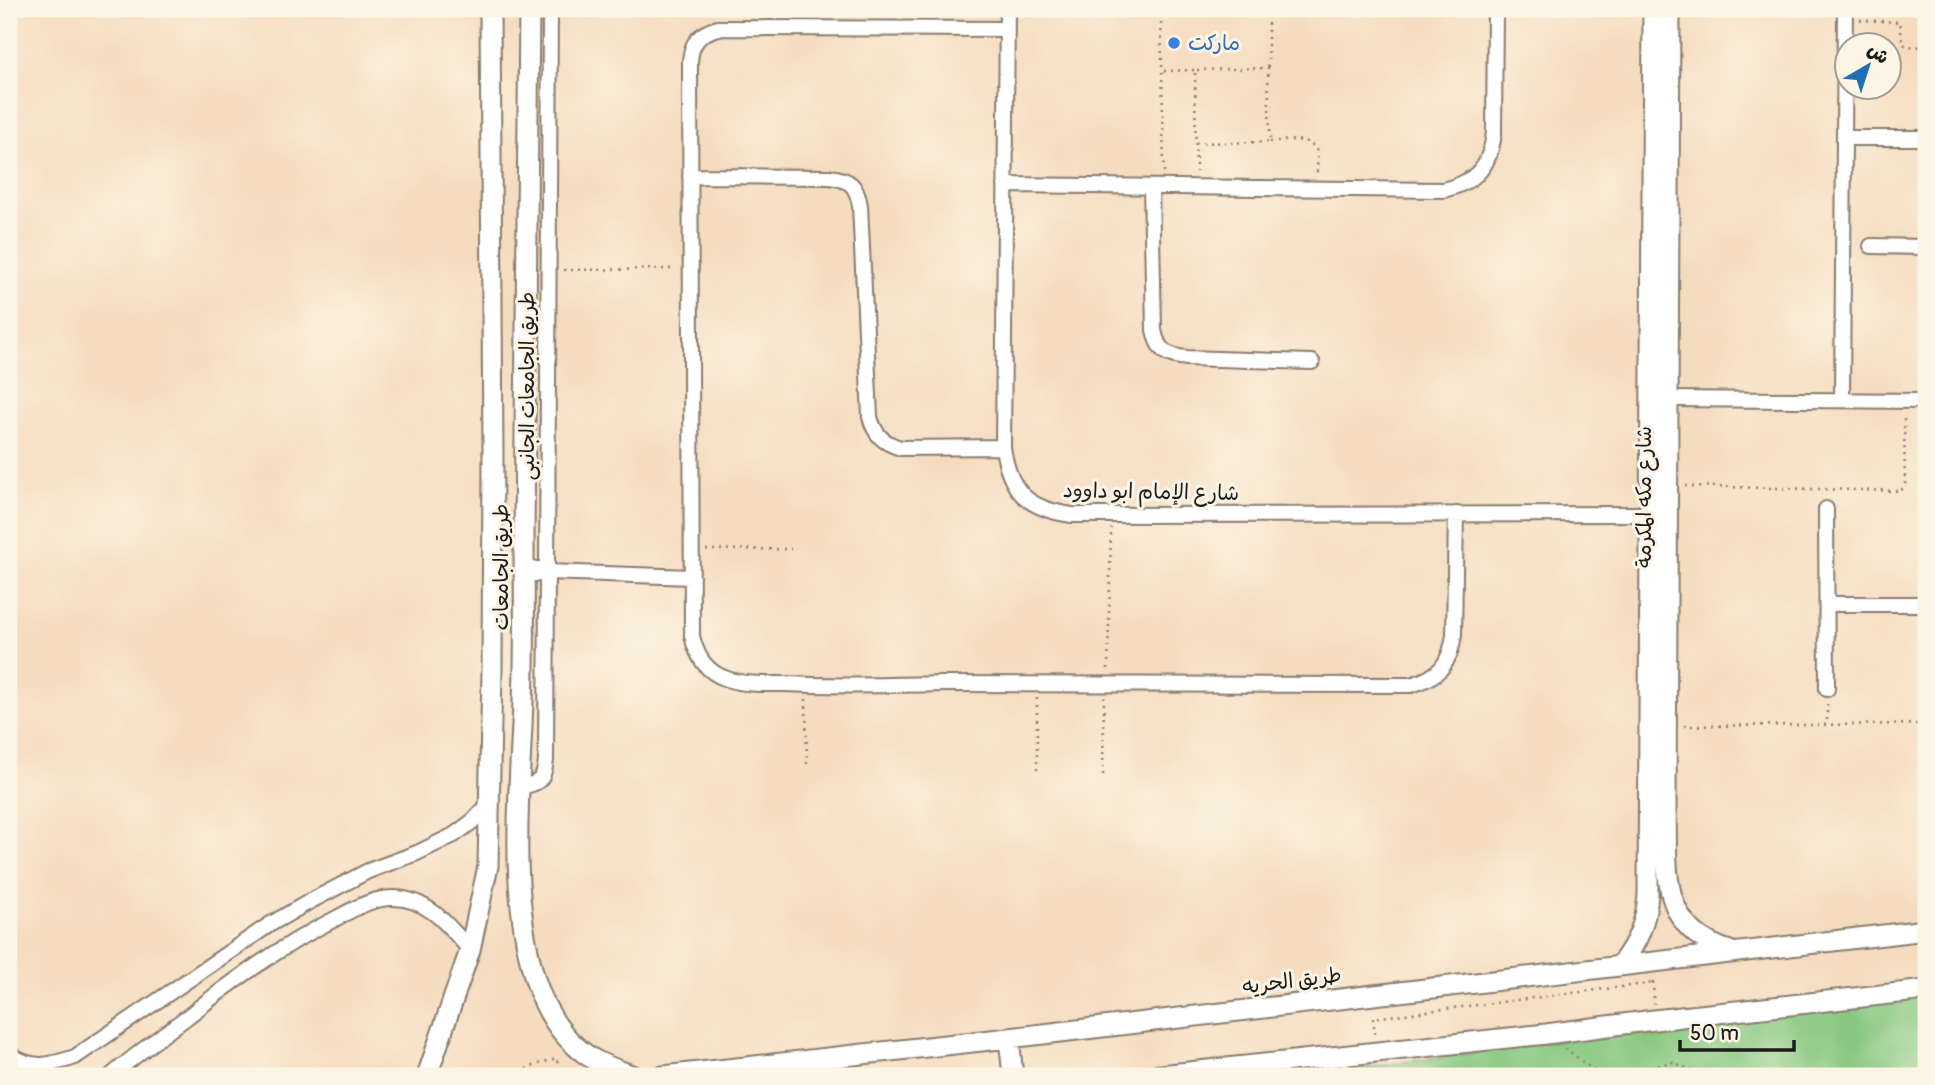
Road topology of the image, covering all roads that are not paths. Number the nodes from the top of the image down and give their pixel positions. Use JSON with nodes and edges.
{"nodes":[{"id":1,"x":490,"y":9,"type":"edge"},
{"id":2,"x":529,"y":9,"type":"edge"},
{"id":3,"x":550,"y":9,"type":"edge"},
{"id":4,"x":1007,"y":9,"type":"edge"},
{"id":5,"x":1495,"y":9,"type":"edge"},
{"id":6,"x":1664,"y":9,"type":"edge"},
{"id":7,"x":1845,"y":13,"type":"edge"},
{"id":8,"x":1007,"y":29,"type":"junction"},
{"id":9,"x":1844,"y":138,"type":"junction"},
{"id":10,"x":1926,"y":138,"type":"edge"},
{"id":11,"x":690,"y":176,"type":"junction"},
{"id":12,"x":1005,"y":185,"type":"junction"},
{"id":13,"x":1157,"y":187,"type":"junction"},
{"id":14,"x":1660,"y":230,"type":"junction"},
{"id":15,"x":1871,"y":246,"type":"dead end"},
{"id":16,"x":1926,"y":247,"type":"edge"},
{"id":17,"x":1312,"y":362,"type":"dead end"},
{"id":18,"x":1667,"y":399,"type":"junction"},
{"id":19,"x":1842,"y":400,"type":"junction"},
{"id":20,"x":1926,"y":401,"type":"edge"},
{"id":21,"x":1003,"y":447,"type":"junction"},
{"id":22,"x":1826,"y":509,"type":"dead end"},
{"id":23,"x":1456,"y":514,"type":"junction"},
{"id":24,"x":1650,"y":514,"type":"junction"},
{"id":25,"x":524,"y":571,"type":"junction"},
{"id":26,"x":547,"y":572,"type":"junction"},
{"id":27,"x":692,"y":577,"type":"junction"},
{"id":28,"x":1827,"y":604,"type":"junction"},
{"id":29,"x":1926,"y":604,"type":"edge"},
{"id":30,"x":1827,"y":689,"type":"road end"},
{"id":31,"x":518,"y":787,"type":"junction"},
{"id":32,"x":489,"y":795,"type":"junction"},
{"id":33,"x":1657,"y":810,"type":"junction"},
{"id":34,"x":270,"y":925,"type":"junction"},
{"id":35,"x":1926,"y":930,"type":"edge"},
{"id":36,"x":283,"y":948,"type":"junction"},
{"id":37,"x":470,"y":950,"type":"junction"},
{"id":38,"x":1734,"y":952,"type":"junction"},
{"id":39,"x":1620,"y":965,"type":"junction"},
{"id":40,"x":1926,"y":990,"type":"edge"},
{"id":41,"x":1009,"y":1038,"type":"junction"},
{"id":42,"x":9,"y":1054,"type":"edge"},
{"id":43,"x":111,"y":1076,"type":"edge"},
{"id":44,"x":427,"y":1076,"type":"edge"},
{"id":45,"x":634,"y":1076,"type":"edge"},
{"id":46,"x":663,"y":1076,"type":"edge"},
{"id":47,"x":1013,"y":1076,"type":"edge"},
{"id":48,"x":1151,"y":1076,"type":"edge"}],
"edges":[{"from":1,"to":32,"type":"main road","name":"طريق الجامعات"},
{"from":2,"to":25,"type":"main road","name":"طريق الجامعات"},
{"from":3,"to":26,"type":"street","name":"طريق الجامعات الجانبى"},
{"from":4,"to":8,"type":"street","name":"شارع الإمام ابو داوود"},
{"from":5,"to":13,"type":"street"},
{"from":6,"to":14,"type":"main road","name":"شارع مكه المكرمة"},
{"from":7,"to":9,"type":"street"},
{"from":8,"to":11,"type":"street"},
{"from":8,"to":12,"type":"street","name":"شارع الإمام ابو داوود"},
{"from":9,"to":10,"type":"street"},
{"from":9,"to":19,"type":"street"},
{"from":11,"to":21,"type":"street"},
{"from":11,"to":27,"type":"street"},
{"from":12,"to":13,"type":"street"},
{"from":12,"to":21,"type":"street","name":"شارع الإمام ابو داوود"},
{"from":13,"to":17,"type":"street"},
{"from":14,"to":18,"type":"main road","name":"شارع مكه المكرمة"},
{"from":14,"to":24,"type":"main road","name":"شارع مكه المكرمة"},
{"from":15,"to":16,"type":"street"},
{"from":18,"to":19,"type":"street"},
{"from":18,"to":33,"type":"main road","name":"شارع مكه المكرمة"},
{"from":19,"to":20,"type":"street"},
{"from":21,"to":23,"type":"street","name":"شارع الإمام ابو داوود"},
{"from":22,"to":28,"type":"street"},
{"from":23,"to":24,"type":"street","name":"شارع الإمام ابو داوود"},
{"from":23,"to":27,"type":"street"},
{"from":24,"to":33,"type":"main road","name":"شارع مكه المكرمة"},
{"from":25,"to":26,"type":"main road"},
{"from":25,"to":31,"type":"main road","name":"طريق الجامعات"},
{"from":26,"to":27,"type":"street"},
{"from":26,"to":31,"type":"street","name":"طريق الجامعات الجانبى"},
{"from":28,"to":29,"type":"street"},
{"from":28,"to":30,"type":"street"},
{"from":31,"to":32,"type":"main road"},
{"from":31,"to":45,"type":"main road","name":"طريق الجامعات"},
{"from":32,"to":34,"type":"street"},
{"from":32,"to":37,"type":"main road","name":"طريق الجامعات"},
{"from":33,"to":38,"type":"main road","name":"شارع مكه المكرمة"},
{"from":33,"to":39,"type":"main road","name":"شارع مكه المكرمة"},
{"from":34,"to":36,"type":"street"},
{"from":34,"to":42,"type":"street"},
{"from":35,"to":38,"type":"main road","name":"طريق الحريه"},
{"from":36,"to":37,"type":"street"},
{"from":36,"to":43,"type":"street"},
{"from":37,"to":44,"type":"main road","name":"طريق الجامعات"},
{"from":38,"to":39,"type":"main road","name":"طريق الحريه"},
{"from":39,"to":41,"type":"main road","name":"طريق الحريه"},
{"from":40,"to":48,"type":"main road"},
{"from":41,"to":46,"type":"main road","name":"طريق الحريه"},
{"from":41,"to":47,"type":"main road"}]}
